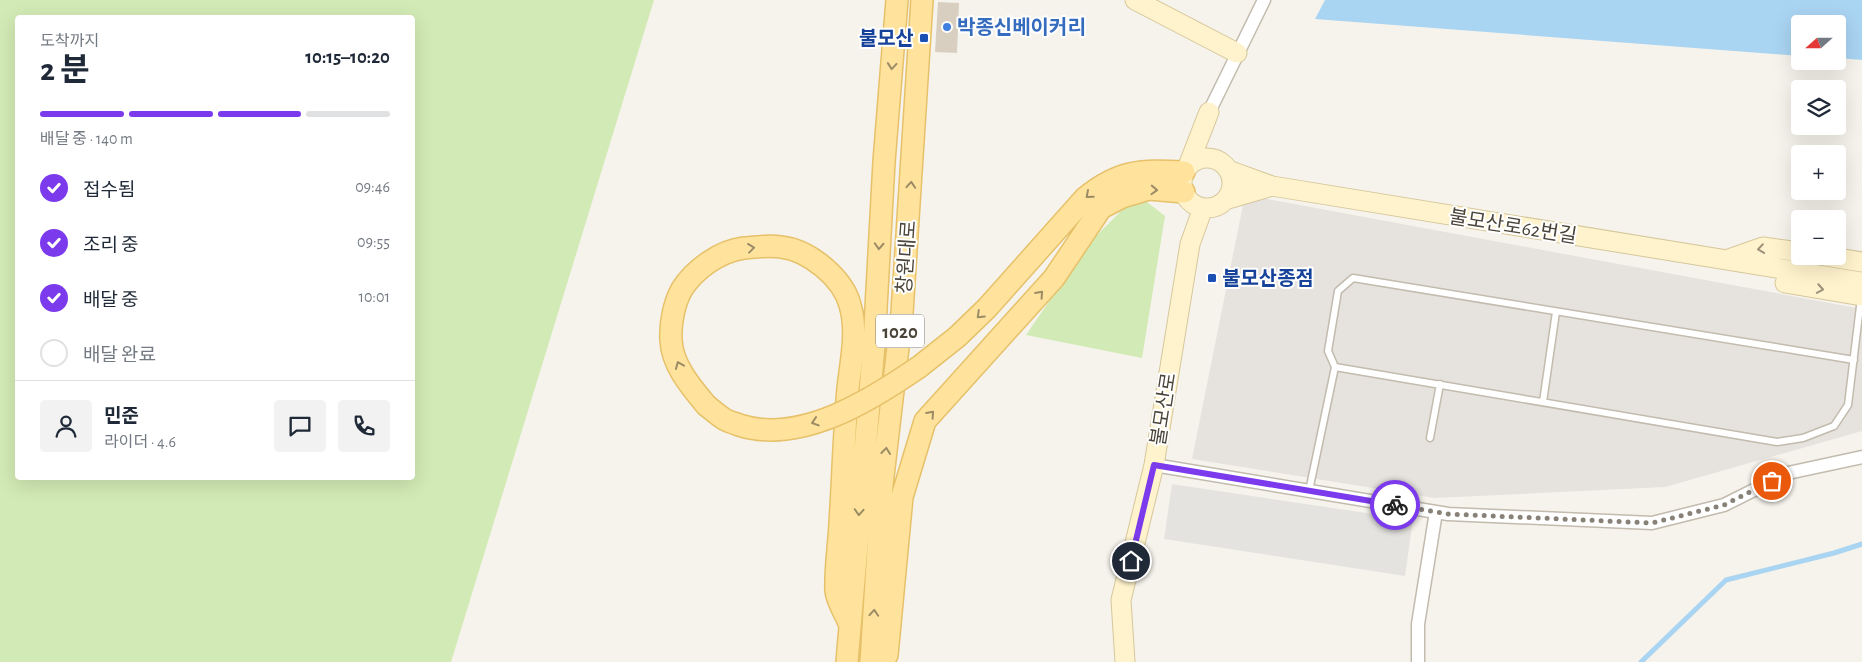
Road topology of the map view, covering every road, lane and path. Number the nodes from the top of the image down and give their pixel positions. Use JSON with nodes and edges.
{"nodes":[{"id":1,"x":897,"y":0,"type":"edge"},
{"id":2,"x":922,"y":0,"type":"edge"},
{"id":3,"x":1135,"y":0,"type":"edge"},
{"id":4,"x":1264,"y":0,"type":"edge"},
{"id":5,"x":1237,"y":53,"type":"junction"},
{"id":6,"x":1209,"y":112,"type":"junction"},
{"id":7,"x":1209,"y":158,"type":"junction"},
{"id":8,"x":1228,"y":170,"type":"junction"},
{"id":9,"x":1272,"y":186,"type":"junction"},
{"id":10,"x":1189,"y":188,"type":"junction"},
{"id":11,"x":1225,"y":200,"type":"junction"},
{"id":12,"x":1791,"y":251,"type":"edge"},
{"id":13,"x":1846,"y":259,"type":"edge"},
{"id":14,"x":1724,"y":260,"type":"junction"},
{"id":15,"x":1862,"y":262,"type":"edge"},
{"id":16,"x":1862,"y":282,"type":"edge"},
{"id":17,"x":1862,"y":296,"type":"edge"},
{"id":18,"x":1556,"y":312,"type":"junction"},
{"id":19,"x":1854,"y":360,"type":"junction"},
{"id":20,"x":1335,"y":367,"type":"junction"},
{"id":21,"x":1440,"y":384,"type":"junction"},
{"id":22,"x":1543,"y":402,"type":"junction"},
{"id":23,"x":1430,"y":438,"type":"dead end"},
{"id":24,"x":1862,"y":457,"type":"edge"},
{"id":25,"x":1154,"y":465,"type":"junction"},
{"id":26,"x":1309,"y":490,"type":"junction"},
{"id":27,"x":1436,"y":512,"type":"junction"},
{"id":28,"x":850,"y":626,"type":"junction"},
{"id":29,"x":847,"y":662,"type":"edge"},
{"id":30,"x":871,"y":662,"type":"edge"},
{"id":31,"x":878,"y":662,"type":"edge"},
{"id":32,"x":1125,"y":662,"type":"edge"},
{"id":33,"x":1418,"y":662,"type":"edge"}],
"edges":[{"from":1,"to":28,"type":"main road","name":"창원대로","number":"1020","one_way":true},
{"from":30,"to":2,"type":"main road","name":"창원대로","number":"1020","one_way":true},
{"from":3,"to":5,"type":"street"},
{"from":4,"to":5,"type":"street"},
{"from":5,"to":6,"type":"street"},
{"from":6,"to":7,"type":"street"},
{"from":6,"to":10,"type":"street","name":"불모산로"},
{"from":7,"to":8,"type":"street","name":"불모산로62번길"},
{"from":7,"to":10,"type":"street"},
{"from":8,"to":9,"type":"street","name":"불모산로62번길"},
{"from":8,"to":11,"type":"street"},
{"from":9,"to":11,"type":"street"},
{"from":9,"to":14,"type":"street","name":"불모산로62번길"},
{"from":10,"to":11,"type":"street"},
{"from":10,"to":25,"type":"street","name":"불모산로"},
{"from":10,"to":28,"type":"main road","one_way":true,"bridge":true},
{"from":31,"to":10,"type":"main road","one_way":true},
{"from":12,"to":14,"type":"street","one_way":true},
{"from":13,"to":15,"type":"street"},
{"from":14,"to":16,"type":"street","name":"불모산로62번길"},
{"from":14,"to":17,"type":"street","one_way":true},
{"from":17,"to":19,"type":"lane"},
{"from":18,"to":19,"type":"lane"},
{"from":18,"to":20,"type":"lane"},
{"from":18,"to":22,"type":"lane"},
{"from":19,"to":22,"type":"lane"},
{"from":20,"to":21,"type":"lane"},
{"from":20,"to":26,"type":"lane"},
{"from":21,"to":22,"type":"lane"},
{"from":21,"to":23,"type":"lane"},
{"from":24,"to":27,"type":"street"},
{"from":25,"to":26,"type":"street"},
{"from":25,"to":32,"type":"street","name":"불모산로"},
{"from":26,"to":27,"type":"street"},
{"from":27,"to":33,"type":"street"},
{"from":28,"to":29,"type":"main road","name":"창원대로","number":"1020"}]}
